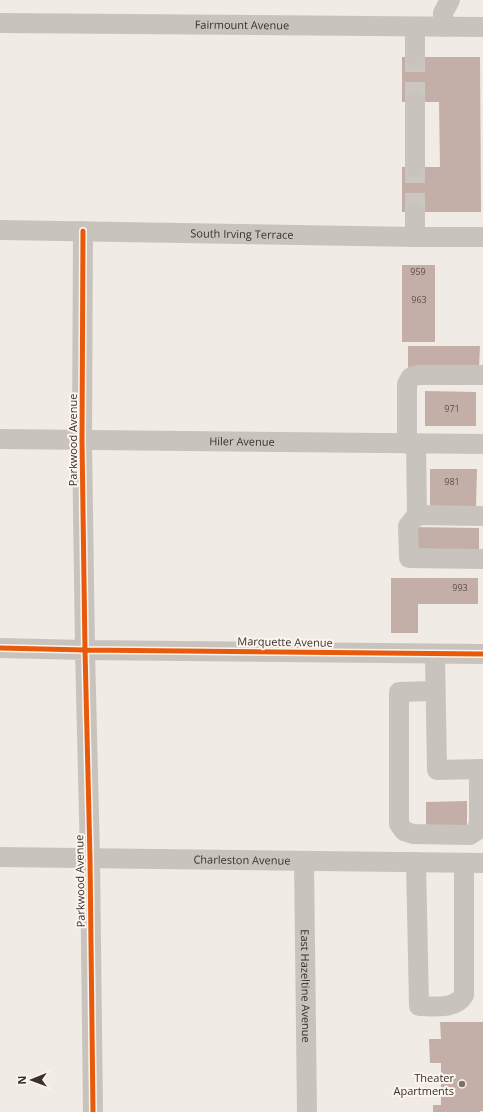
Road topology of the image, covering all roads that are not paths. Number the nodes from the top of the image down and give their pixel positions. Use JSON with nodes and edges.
{"nodes":[{"id":1,"x":450,"y":0,"type":"edge"},
{"id":2,"x":0,"y":23,"type":"edge"},
{"id":3,"x":415,"y":27,"type":"junction"},
{"id":4,"x":443,"y":27,"type":"junction"},
{"id":5,"x":483,"y":27,"type":"edge"},
{"id":6,"x":415,"y":57,"type":"tunnel mouth"},
{"id":7,"x":415,"y":102,"type":"tunnel mouth"},
{"id":8,"x":415,"y":167,"type":"tunnel mouth"},
{"id":9,"x":415,"y":212,"type":"tunnel mouth"},
{"id":10,"x":0,"y":230,"type":"edge"},
{"id":11,"x":83,"y":231,"type":"junction"},
{"id":12,"x":415,"y":237,"type":"junction"},
{"id":13,"x":483,"y":237,"type":"edge"},
{"id":14,"x":483,"y":375,"type":"edge"},
{"id":15,"x":0,"y":439,"type":"edge"},
{"id":16,"x":82,"y":440,"type":"junction"},
{"id":17,"x":411,"y":444,"type":"junction"},
{"id":18,"x":483,"y":444,"type":"edge"},
{"id":19,"x":417,"y":515,"type":"junction"},
{"id":20,"x":483,"y":516,"type":"edge"},
{"id":21,"x":483,"y":559,"type":"edge"},
{"id":22,"x":0,"y":648,"type":"edge"},
{"id":23,"x":86,"y":650,"type":"junction"},
{"id":24,"x":435,"y":654,"type":"junction"},
{"id":25,"x":483,"y":654,"type":"edge"},
{"id":26,"x":436,"y":691,"type":"junction"},
{"id":27,"x":481,"y":769,"type":"edge"},
{"id":28,"x":0,"y":857,"type":"edge"},
{"id":29,"x":90,"y":858,"type":"junction"},
{"id":30,"x":304,"y":861,"type":"junction"},
{"id":31,"x":416,"y":862,"type":"junction"},
{"id":32,"x":473,"y":863,"type":"edge"},
{"id":33,"x":93,"y":1112,"type":"edge"},
{"id":34,"x":307,"y":1112,"type":"edge"}],
"edges":[{"from":1,"to":4,"type":"street"},
{"from":2,"to":3,"type":"street","name":"Fairmount Avenue"},
{"from":3,"to":4,"type":"street","name":"Fairmount Avenue"},
{"from":3,"to":6,"type":"street"},
{"from":4,"to":5,"type":"street","name":"Fairmount Avenue"},
{"from":7,"to":8,"type":"street"},
{"from":9,"to":12,"type":"street"},
{"from":10,"to":11,"type":"street","name":"South Irving Terrace"},
{"from":11,"to":12,"type":"street","name":"South Irving Terrace"},
{"from":11,"to":16,"type":"street","name":"Parkwood Avenue"},
{"from":12,"to":13,"type":"street","name":"South Irving Terrace"},
{"from":14,"to":17,"type":"street"},
{"from":15,"to":16,"type":"street","name":"Hiler Avenue"},
{"from":16,"to":17,"type":"street","name":"Hiler Avenue"},
{"from":16,"to":23,"type":"street","name":"Parkwood Avenue"},
{"from":17,"to":18,"type":"street","name":"Hiler Avenue"},
{"from":17,"to":19,"type":"street"},
{"from":19,"to":20,"type":"street"},
{"from":19,"to":21,"type":"street"},
{"from":22,"to":23,"type":"street","name":"Marquette Avenue"},
{"from":23,"to":24,"type":"street","name":"Marquette Avenue"},
{"from":23,"to":29,"type":"street","name":"Parkwood Avenue"},
{"from":24,"to":25,"type":"street","name":"Marquette Avenue"},
{"from":24,"to":26,"type":"street"},
{"from":26,"to":27,"type":"street"},
{"from":26,"to":27,"type":"street"},
{"from":28,"to":29,"type":"street","name":"Charleston Avenue"},
{"from":29,"to":30,"type":"street","name":"Charleston Avenue"},
{"from":29,"to":33,"type":"street","name":"Parkwood Avenue"},
{"from":30,"to":31,"type":"street","name":"Charleston Avenue"},
{"from":30,"to":34,"type":"street","name":"East Hazeltine Avenue"},
{"from":31,"to":32,"type":"street","name":"Charleston Avenue"},
{"from":31,"to":32,"type":"street"}]}
